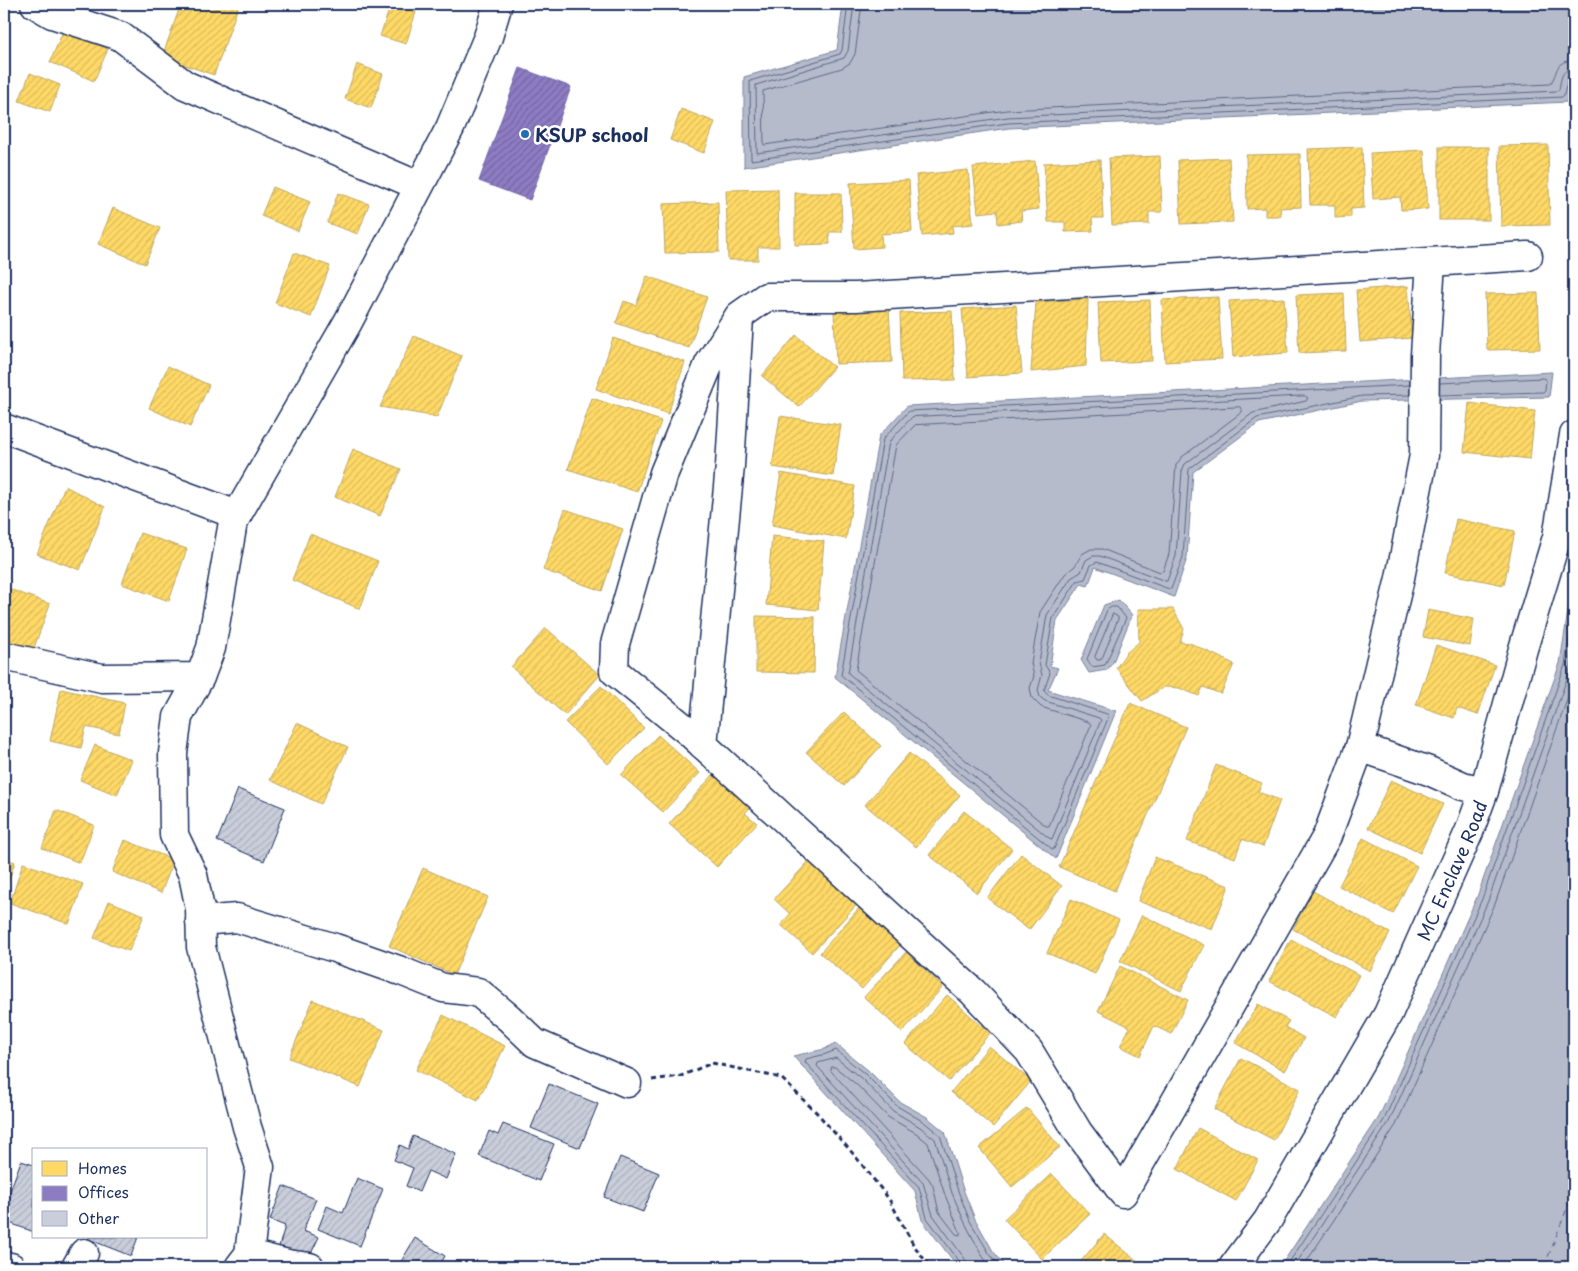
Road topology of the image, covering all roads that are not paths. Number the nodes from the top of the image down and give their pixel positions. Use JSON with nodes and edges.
{"nodes":[{"id":1,"x":35,"y":4,"type":"edge"},
{"id":2,"x":498,"y":4,"type":"edge"},
{"id":3,"x":420,"y":186,"type":"junction"},
{"id":4,"x":1528,"y":256,"type":"dead end"},
{"id":5,"x":1431,"y":263,"type":"junction"},
{"id":6,"x":739,"y":316,"type":"junction"},
{"id":7,"x":4,"y":428,"type":"edge"},
{"id":8,"x":1574,"y":434,"type":"edge"},
{"id":9,"x":237,"y":515,"type":"junction"},
{"id":10,"x":4,"y":656,"type":"edge"},
{"id":11,"x":200,"y":677,"type":"junction"},
{"id":12,"x":703,"y":745,"type":"junction"},
{"id":13,"x":1360,"y":747,"type":"junction"},
{"id":14,"x":1484,"y":792,"type":"junction"},
{"id":15,"x":200,"y":921,"type":"junction"},
{"id":16,"x":627,"y":1083,"type":"road end"},
{"id":17,"x":244,"y":1261,"type":"edge"},
{"id":18,"x":4,"y":1266,"type":"edge"},
{"id":19,"x":11,"y":1267,"type":"edge"},
{"id":20,"x":310,"y":1267,"type":"edge"},
{"id":21,"x":1233,"y":1267,"type":"edge"}],
"edges":[{"from":1,"to":3,"type":"street"},
{"from":2,"to":3,"type":"street"},
{"from":3,"to":9,"type":"street"},
{"from":4,"to":5,"type":"street"},
{"from":5,"to":6,"type":"street"},
{"from":5,"to":13,"type":"street"},
{"from":6,"to":12,"type":"street"},
{"from":6,"to":12,"type":"street"},
{"from":7,"to":9,"type":"street"},
{"from":8,"to":14,"type":"street","name":"MC Enclave Road"},
{"from":9,"to":11,"type":"street"},
{"from":10,"to":11,"type":"street"},
{"from":11,"to":15,"type":"street"},
{"from":12,"to":13,"type":"street"},
{"from":13,"to":14,"type":"street"},
{"from":14,"to":21,"type":"street","name":"MC Enclave Road"},
{"from":15,"to":16,"type":"street"},
{"from":15,"to":17,"type":"street"},
{"from":17,"to":20,"type":"street"},
{"from":18,"to":19,"type":"street"}]}
